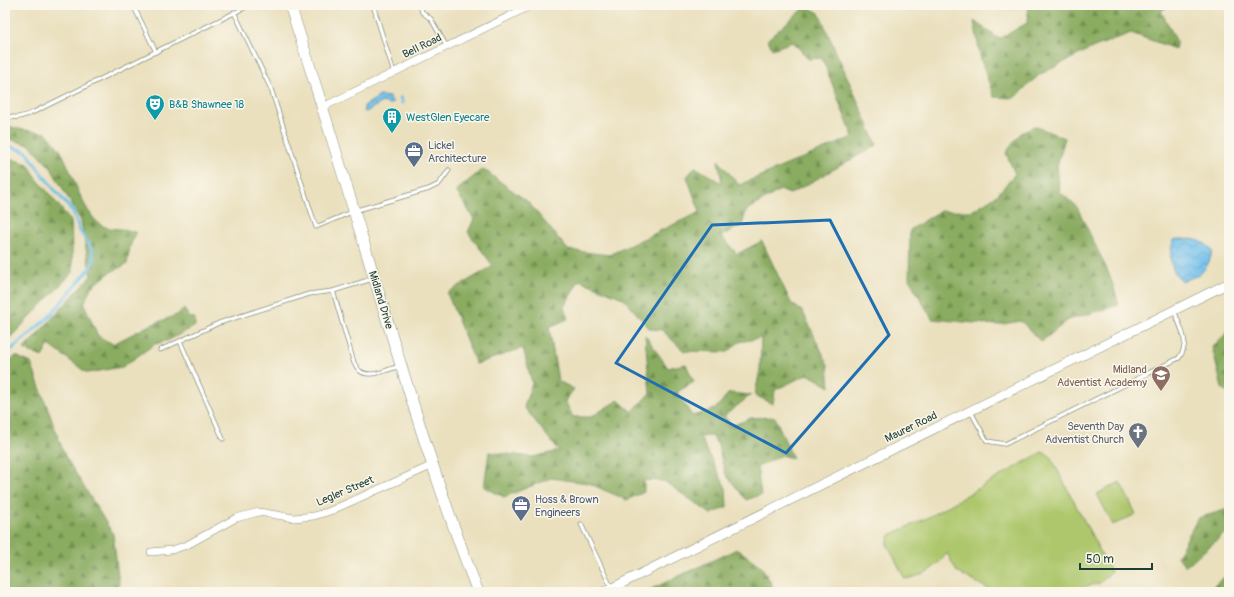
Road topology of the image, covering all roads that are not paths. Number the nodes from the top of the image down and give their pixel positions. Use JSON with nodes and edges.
{"nodes":[{"id":1,"x":132,"y":5,"type":"edge"},
{"id":2,"x":250,"y":5,"type":"edge"},
{"id":3,"x":290,"y":5,"type":"edge"},
{"id":4,"x":373,"y":5,"type":"edge"},
{"id":5,"x":420,"y":5,"type":"edge"},
{"id":6,"x":532,"y":5,"type":"edge"},
{"id":7,"x":234,"y":12,"type":"junction"},
{"id":8,"x":447,"y":47,"type":"junction"},
{"id":9,"x":156,"y":52,"type":"junction"},
{"id":10,"x":394,"y":73,"type":"junction"},
{"id":11,"x":323,"y":106,"type":"junction"},
{"id":12,"x":5,"y":115,"type":"edge"},
{"id":13,"x":449,"y":170,"type":"dead end"},
{"id":14,"x":354,"y":212,"type":"junction"},
{"id":15,"x":374,"y":278,"type":"junction"},
{"id":16,"x":1229,"y":283,"type":"edge"},
{"id":17,"x":333,"y":291,"type":"junction"},
{"id":18,"x":1174,"y":310,"type":"junction"},
{"id":19,"x":180,"y":341,"type":"junction"},
{"id":20,"x":160,"y":350,"type":"dead end"},
{"id":21,"x":401,"y":366,"type":"junction"},
{"id":22,"x":971,"y":412,"type":"junction"},
{"id":23,"x":223,"y":439,"type":"dead end"},
{"id":24,"x":433,"y":465,"type":"junction"},
{"id":25,"x":581,"y":524,"type":"dead end"},
{"id":26,"x":151,"y":552,"type":"dead end"},
{"id":27,"x":608,"y":590,"type":"edge"},
{"id":28,"x":478,"y":592,"type":"edge"}],
"edges":[{"from":1,"to":9,"type":"lane"},
{"from":2,"to":7,"type":"lane"},
{"from":3,"to":11,"type":"main road","name":"Midland Drive"},
{"from":4,"to":10,"type":"lane"},
{"from":5,"to":8,"type":"lane"},
{"from":6,"to":8,"type":"street","name":"Bell Road"},
{"from":7,"to":9,"type":"lane"},
{"from":7,"to":14,"type":"lane"},
{"from":8,"to":10,"type":"street","name":"Bell Road"},
{"from":9,"to":12,"type":"lane"},
{"from":10,"to":11,"type":"street","name":"Bell Road"},
{"from":11,"to":14,"type":"main road","name":"Midland Drive"},
{"from":13,"to":14,"type":"lane"},
{"from":14,"to":15,"type":"main road","name":"Midland Drive"},
{"from":15,"to":17,"type":"lane"},
{"from":15,"to":21,"type":"main road","name":"Midland Drive"},
{"from":16,"to":18,"type":"street","name":"Maurer Road"},
{"from":17,"to":19,"type":"lane"},
{"from":17,"to":21,"type":"lane"},
{"from":18,"to":22,"type":"street","name":"Maurer Road"},
{"from":18,"to":22,"type":"lane"},
{"from":19,"to":20,"type":"lane"},
{"from":19,"to":23,"type":"lane"},
{"from":21,"to":24,"type":"main road","name":"Midland Drive"},
{"from":22,"to":27,"type":"street","name":"Maurer Road"},
{"from":24,"to":26,"type":"street","name":"Legler Street"},
{"from":24,"to":28,"type":"main road","name":"Midland Drive"},
{"from":25,"to":27,"type":"lane"}]}
